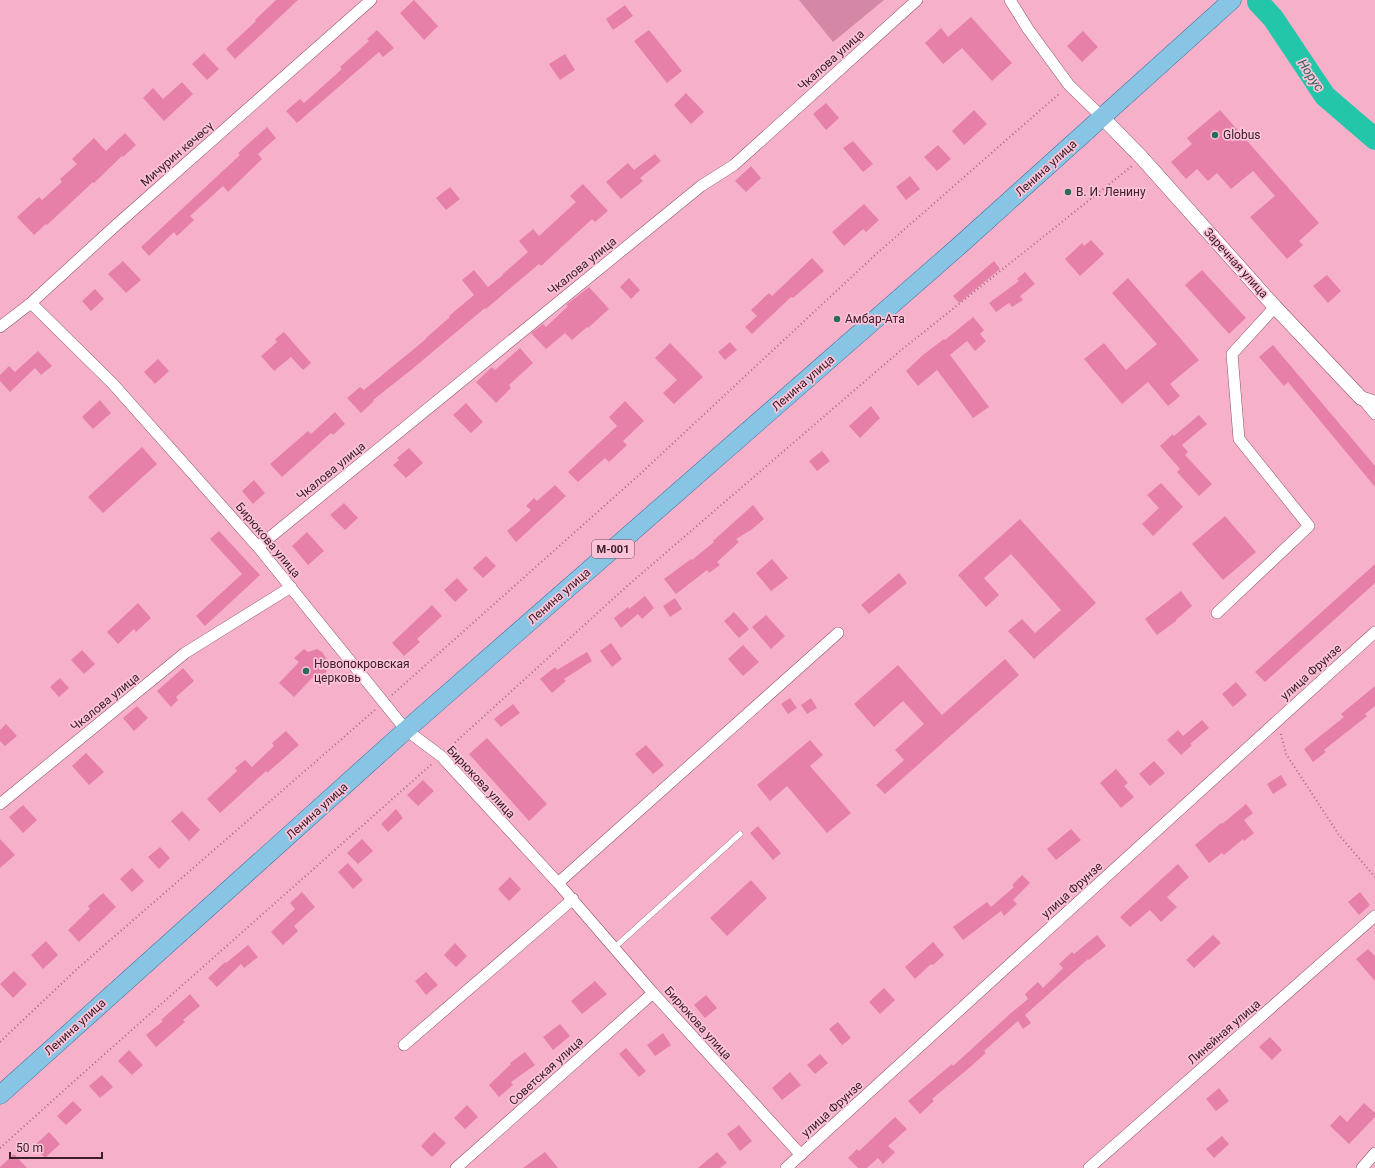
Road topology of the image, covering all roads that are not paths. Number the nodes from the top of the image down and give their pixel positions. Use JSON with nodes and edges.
{"nodes":[{"id":1,"x":371,"y":0,"type":"edge"},
{"id":2,"x":917,"y":0,"type":"edge"},
{"id":3,"x":1010,"y":0,"type":"edge"},
{"id":4,"x":1230,"y":2,"type":"edge"},
{"id":5,"x":1102,"y":117,"type":"junction"},
{"id":6,"x":31,"y":303,"type":"junction"},
{"id":7,"x":1275,"y":307,"type":"junction"},
{"id":8,"x":0,"y":327,"type":"edge"},
{"id":9,"x":1361,"y":398,"type":"junction"},
{"id":10,"x":1375,"y":403,"type":"edge"},
{"id":11,"x":1375,"y":414,"type":"edge"},
{"id":12,"x":258,"y":547,"type":"junction"},
{"id":13,"x":291,"y":587,"type":"junction"},
{"id":14,"x":1217,"y":613,"type":"dead end"},
{"id":15,"x":1375,"y":632,"type":"edge"},
{"id":16,"x":838,"y":633,"type":"dead end"},
{"id":17,"x":406,"y":730,"type":"junction"},
{"id":18,"x":0,"y":804,"type":"edge"},
{"id":19,"x":740,"y":834,"type":"dead end"},
{"id":20,"x":558,"y":882,"type":"junction"},
{"id":21,"x":572,"y":900,"type":"junction"},
{"id":22,"x":1375,"y":916,"type":"edge"},
{"id":23,"x":614,"y":948,"type":"junction"},
{"id":24,"x":653,"y":993,"type":"junction"},
{"id":25,"x":404,"y":1044,"type":"dead end"},
{"id":26,"x":0,"y":1095,"type":"edge"},
{"id":27,"x":1375,"y":1153,"type":"edge"},
{"id":28,"x":801,"y":1155,"type":"junction"},
{"id":29,"x":456,"y":1168,"type":"edge"},
{"id":30,"x":786,"y":1168,"type":"edge"},
{"id":31,"x":1089,"y":1168,"type":"edge"},
{"id":32,"x":1362,"y":1168,"type":"edge"}],
"edges":[{"from":1,"to":6,"type":"street","name":"Мичурин көчөсү"},
{"from":2,"to":12,"type":"street","name":"Чкалова улица"},
{"from":3,"to":5,"type":"street"},
{"from":4,"to":5,"type":"main road","name":"Ленина улица","number":"М-001"},
{"from":5,"to":7,"type":"street","name":"Заречная улица"},
{"from":5,"to":17,"type":"main road","name":"Ленина улица","number":"М-001"},
{"from":6,"to":8,"type":"street","name":"Мичурин көчөсү"},
{"from":6,"to":12,"type":"street","name":"Бирюкова улица"},
{"from":7,"to":9,"type":"street","name":"Заречная улица"},
{"from":7,"to":14,"type":"street"},
{"from":9,"to":10,"type":"street","name":"Заречная улица"},
{"from":9,"to":11,"type":"street"},
{"from":12,"to":13,"type":"street","name":"Бирюкова улица"},
{"from":13,"to":17,"type":"street","name":"Бирюкова улица"},
{"from":13,"to":18,"type":"street","name":"Чкалова улица"},
{"from":15,"to":28,"type":"street","name":"улица Фрунзе"},
{"from":16,"to":20,"type":"street"},
{"from":17,"to":20,"type":"street","name":"Бирюкова улица"},
{"from":17,"to":26,"type":"main road","name":"Ленина улица","number":"М-001"},
{"from":19,"to":23,"type":"lane"},
{"from":20,"to":21,"type":"street","name":"Бирюкова улица"},
{"from":21,"to":23,"type":"street","name":"Бирюкова улица"},
{"from":21,"to":25,"type":"street"},
{"from":22,"to":31,"type":"street","name":"Линейная улица"},
{"from":23,"to":24,"type":"street","name":"Бирюкова улица"},
{"from":24,"to":28,"type":"street","name":"Бирюкова улица"},
{"from":24,"to":29,"type":"street","name":"Советская улица"},
{"from":27,"to":32,"type":"street"},
{"from":28,"to":30,"type":"street","name":"улица Фрунзе"}]}
